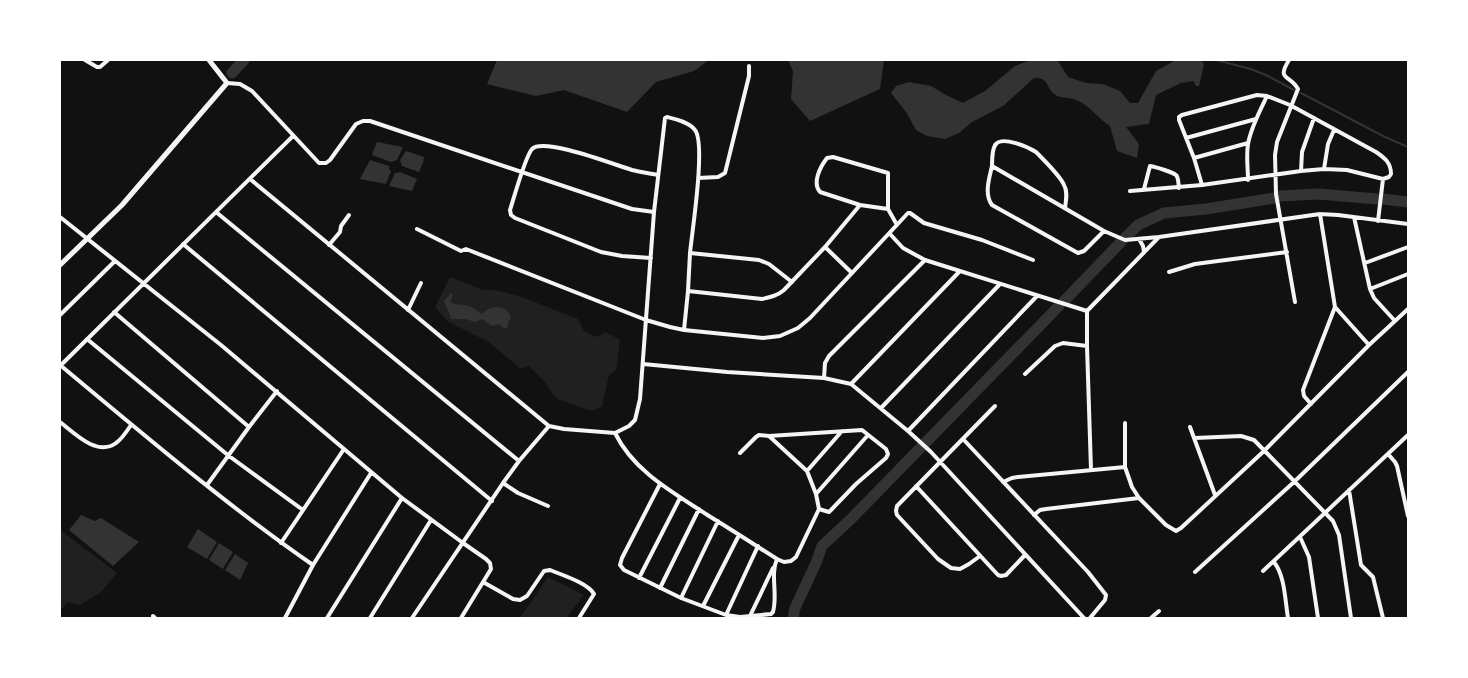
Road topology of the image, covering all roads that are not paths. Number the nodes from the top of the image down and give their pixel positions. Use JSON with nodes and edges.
{"nodes":[{"id":1,"x":85,"y":60,"type":"edge"},
{"id":2,"x":108,"y":60,"type":"edge"},
{"id":3,"x":209,"y":60,"type":"edge"},
{"id":4,"x":1289,"y":60,"type":"edge"},
{"id":5,"x":749,"y":66,"type":"dead end"},
{"id":6,"x":227,"y":83,"type":"junction"},
{"id":7,"x":1266,"y":96,"type":"junction"},
{"id":8,"x":1290,"y":105,"type":"junction"},
{"id":9,"x":1314,"y":118,"type":"junction"},
{"id":10,"x":1256,"y":119,"type":"junction"},
{"id":11,"x":1334,"y":130,"type":"junction"},
{"id":12,"x":293,"y":136,"type":"junction"},
{"id":13,"x":1186,"y":138,"type":"junction"},
{"id":14,"x":1248,"y":143,"type":"junction"},
{"id":15,"x":1194,"y":158,"type":"junction"},
{"id":16,"x":992,"y":166,"type":"junction"},
{"id":17,"x":1324,"y":169,"type":"junction"},
{"id":18,"x":1301,"y":171,"type":"junction"},
{"id":19,"x":522,"y":173,"type":"junction"},
{"id":20,"x":658,"y":175,"type":"junction"},
{"id":21,"x":1275,"y":176,"type":"junction"},
{"id":22,"x":698,"y":178,"type":"junction"},
{"id":23,"x":250,"y":179,"type":"junction"},
{"id":24,"x":1382,"y":179,"type":"junction"},
{"id":25,"x":1248,"y":180,"type":"junction"},
{"id":26,"x":1202,"y":186,"type":"junction"},
{"id":27,"x":1178,"y":188,"type":"junction"},
{"id":28,"x":1144,"y":189,"type":"junction"},
{"id":29,"x":1130,"y":191,"type":"dead end"},
{"id":30,"x":860,"y":204,"type":"junction"},
{"id":31,"x":888,"y":208,"type":"junction"},
{"id":32,"x":1065,"y":208,"type":"junction"},
{"id":33,"x":216,"y":212,"type":"junction"},
{"id":34,"x":654,"y":212,"type":"junction"},
{"id":35,"x":1320,"y":214,"type":"junction"},
{"id":36,"x":348,"y":216,"type":"dead end"},
{"id":37,"x":60,"y":217,"type":"edge"},
{"id":38,"x":1354,"y":217,"type":"junction"},
{"id":39,"x":1281,"y":220,"type":"junction"},
{"id":40,"x":1378,"y":221,"type":"junction"},
{"id":41,"x":1408,"y":224,"type":"edge"},
{"id":42,"x":897,"y":225,"type":"junction"},
{"id":43,"x":417,"y":229,"type":"dead end"},
{"id":44,"x":1104,"y":231,"type":"junction"},
{"id":45,"x":890,"y":234,"type":"junction"},
{"id":46,"x":1159,"y":237,"type":"junction"},
{"id":47,"x":87,"y":239,"type":"junction"},
{"id":48,"x":1139,"y":239,"type":"junction"},
{"id":49,"x":183,"y":244,"type":"junction"},
{"id":50,"x":329,"y":245,"type":"junction"},
{"id":51,"x":825,"y":247,"type":"junction"},
{"id":52,"x":1408,"y":247,"type":"edge"},
{"id":53,"x":1144,"y":252,"type":"junction"},
{"id":54,"x":1287,"y":252,"type":"junction"},
{"id":55,"x":690,"y":253,"type":"junction"},
{"id":56,"x":651,"y":258,"type":"junction"},
{"id":57,"x":925,"y":260,"type":"junction"},
{"id":58,"x":1033,"y":260,"type":"dead end"},
{"id":59,"x":115,"y":261,"type":"junction"},
{"id":60,"x":1365,"y":263,"type":"junction"},
{"id":61,"x":60,"y":265,"type":"edge"},
{"id":62,"x":852,"y":272,"type":"junction"},
{"id":63,"x":959,"y":272,"type":"junction"},
{"id":64,"x":1169,"y":272,"type":"dead end"},
{"id":65,"x":1408,"y":274,"type":"edge"},
{"id":66,"x":792,"y":282,"type":"junction"},
{"id":67,"x":422,"y":283,"type":"dead end"},
{"id":68,"x":142,"y":284,"type":"junction"},
{"id":69,"x":1000,"y":284,"type":"junction"},
{"id":70,"x":1370,"y":289,"type":"junction"},
{"id":71,"x":688,"y":291,"type":"junction"},
{"id":72,"x":1037,"y":296,"type":"junction"},
{"id":73,"x":1295,"y":302,"type":"dead end"},
{"id":74,"x":1335,"y":307,"type":"junction"},
{"id":75,"x":1408,"y":309,"type":"edge"},
{"id":76,"x":408,"y":310,"type":"junction"},
{"id":77,"x":1087,"y":311,"type":"junction"},
{"id":78,"x":114,"y":312,"type":"junction"},
{"id":79,"x":60,"y":316,"type":"edge"},
{"id":80,"x":646,"y":320,"type":"junction"},
{"id":81,"x":1395,"y":321,"type":"junction"},
{"id":82,"x":684,"y":330,"type":"junction"},
{"id":83,"x":87,"y":339,"type":"junction"},
{"id":84,"x":1369,"y":345,"type":"junction"},
{"id":85,"x":1087,"y":346,"type":"junction"},
{"id":86,"x":643,"y":364,"type":"junction"},
{"id":87,"x":60,"y":365,"type":"edge"},
{"id":88,"x":1408,"y":372,"type":"edge"},
{"id":89,"x":1025,"y":374,"type":"dead end"},
{"id":90,"x":824,"y":378,"type":"junction"},
{"id":91,"x":851,"y":384,"type":"junction"},
{"id":92,"x":277,"y":391,"type":"junction"},
{"id":93,"x":1311,"y":404,"type":"junction"},
{"id":94,"x":995,"y":406,"type":"dead end"},
{"id":95,"x":881,"y":408,"type":"junction"},
{"id":96,"x":60,"y":422,"type":"edge"},
{"id":97,"x":1125,"y":423,"type":"dead end"},
{"id":98,"x":131,"y":425,"type":"junction"},
{"id":99,"x":549,"y":426,"type":"junction"},
{"id":100,"x":248,"y":427,"type":"junction"},
{"id":101,"x":1190,"y":427,"type":"dead end"},
{"id":102,"x":842,"y":430,"type":"junction"},
{"id":103,"x":908,"y":430,"type":"junction"},
{"id":104,"x":615,"y":433,"type":"junction"},
{"id":105,"x":868,"y":435,"type":"junction"},
{"id":106,"x":1408,"y":435,"type":"edge"},
{"id":107,"x":769,"y":436,"type":"junction"},
{"id":108,"x":1195,"y":438,"type":"junction"},
{"id":109,"x":963,"y":439,"type":"junction"},
{"id":110,"x":344,"y":449,"type":"junction"},
{"id":111,"x":1264,"y":451,"type":"junction"},
{"id":112,"x":740,"y":453,"type":"dead end"},
{"id":113,"x":1388,"y":454,"type":"junction"},
{"id":114,"x":228,"y":456,"type":"junction"},
{"id":115,"x":519,"y":461,"type":"junction"},
{"id":116,"x":940,"y":462,"type":"junction"},
{"id":117,"x":1125,"y":467,"type":"junction"},
{"id":118,"x":1091,"y":470,"type":"junction"},
{"id":119,"x":808,"y":471,"type":"junction"},
{"id":120,"x":371,"y":472,"type":"junction"},
{"id":121,"x":1003,"y":482,"type":"junction"},
{"id":122,"x":1294,"y":482,"type":"junction"},
{"id":123,"x":503,"y":483,"type":"junction"},
{"id":124,"x":660,"y":484,"type":"junction"},
{"id":125,"x":208,"y":485,"type":"junction"},
{"id":126,"x":916,"y":486,"type":"junction"},
{"id":127,"x":1349,"y":490,"type":"junction"},
{"id":128,"x":816,"y":494,"type":"junction"},
{"id":129,"x":1215,"y":495,"type":"junction"},
{"id":130,"x":402,"y":498,"type":"junction"},
{"id":131,"x":680,"y":498,"type":"junction"},
{"id":132,"x":1139,"y":498,"type":"junction"},
{"id":133,"x":492,"y":501,"type":"junction"},
{"id":134,"x":548,"y":506,"type":"dead end"},
{"id":135,"x":699,"y":509,"type":"junction"},
{"id":136,"x":819,"y":509,"type":"junction"},
{"id":137,"x":303,"y":510,"type":"junction"},
{"id":138,"x":1325,"y":513,"type":"junction"},
{"id":139,"x":1034,"y":515,"type":"junction"},
{"id":140,"x":1408,"y":516,"type":"edge"},
{"id":141,"x":431,"y":520,"type":"junction"},
{"id":142,"x":718,"y":521,"type":"junction"},
{"id":143,"x":739,"y":535,"type":"junction"},
{"id":144,"x":1300,"y":537,"type":"junction"},
{"id":145,"x":281,"y":543,"type":"junction"},
{"id":146,"x":463,"y":543,"type":"junction"},
{"id":147,"x":758,"y":546,"type":"junction"},
{"id":148,"x":1025,"y":555,"type":"junction"},
{"id":149,"x":980,"y":556,"type":"junction"},
{"id":150,"x":777,"y":559,"type":"junction"},
{"id":151,"x":1274,"y":562,"type":"junction"},
{"id":152,"x":313,"y":565,"type":"junction"},
{"id":153,"x":773,"y":567,"type":"junction"},
{"id":154,"x":1263,"y":571,"type":"dead end"},
{"id":155,"x":1195,"y":572,"type":"dead end"},
{"id":156,"x":639,"y":578,"type":"junction"},
{"id":157,"x":483,"y":582,"type":"junction"},
{"id":158,"x":660,"y":588,"type":"junction"},
{"id":159,"x":681,"y":598,"type":"junction"},
{"id":160,"x":703,"y":606,"type":"junction"},
{"id":161,"x":1159,"y":611,"type":"dead end"},
{"id":162,"x":726,"y":615,"type":"junction"},
{"id":163,"x":750,"y":616,"type":"junction"},
{"id":164,"x":285,"y":618,"type":"edge"},
{"id":165,"x":326,"y":618,"type":"edge"},
{"id":166,"x":370,"y":618,"type":"edge"},
{"id":167,"x":412,"y":618,"type":"edge"},
{"id":168,"x":461,"y":618,"type":"edge"},
{"id":169,"x":579,"y":618,"type":"edge"},
{"id":170,"x":1084,"y":618,"type":"edge"},
{"id":171,"x":1090,"y":618,"type":"edge"},
{"id":172,"x":1151,"y":618,"type":"edge"},
{"id":173,"x":1288,"y":618,"type":"edge"},
{"id":174,"x":1318,"y":618,"type":"edge"},
{"id":175,"x":1351,"y":618,"type":"edge"},
{"id":176,"x":1383,"y":618,"type":"edge"}],
"edges":[{"from":1,"to":2,"type":"street"},
{"from":3,"to":6,"type":"street"},
{"from":4,"to":8,"type":"street"},
{"from":5,"to":22,"type":"street"},
{"from":6,"to":12,"type":"street"},
{"from":6,"to":47,"type":"street"},
{"from":7,"to":8,"type":"street"},
{"from":7,"to":10,"type":"street"},
{"from":7,"to":13,"type":"street"},
{"from":8,"to":9,"type":"street"},
{"from":8,"to":21,"type":"street"},
{"from":9,"to":11,"type":"street"},
{"from":9,"to":18,"type":"street"},
{"from":10,"to":13,"type":"street"},
{"from":10,"to":14,"type":"street"},
{"from":11,"to":17,"type":"street"},
{"from":11,"to":24,"type":"street"},
{"from":12,"to":19,"type":"street"},
{"from":12,"to":23,"type":"street"},
{"from":13,"to":15,"type":"street"},
{"from":14,"to":15,"type":"street"},
{"from":14,"to":25,"type":"street"},
{"from":15,"to":26,"type":"street"},
{"from":16,"to":32,"type":"street"},
{"from":16,"to":32,"type":"street"},
{"from":16,"to":44,"type":"street"},
{"from":17,"to":18,"type":"street"},
{"from":17,"to":24,"type":"street"},
{"from":18,"to":21,"type":"street"},
{"from":19,"to":20,"type":"street"},
{"from":19,"to":34,"type":"street"},
{"from":19,"to":56,"type":"street"},
{"from":20,"to":22,"type":"street"},
{"from":20,"to":34,"type":"street"},
{"from":21,"to":25,"type":"street"},
{"from":21,"to":39,"type":"street"},
{"from":22,"to":55,"type":"street"},
{"from":23,"to":33,"type":"street"},
{"from":23,"to":50,"type":"street"},
{"from":24,"to":40,"type":"street"},
{"from":25,"to":26,"type":"street"},
{"from":26,"to":27,"type":"street"},
{"from":27,"to":28,"type":"street"},
{"from":27,"to":28,"type":"street"},
{"from":28,"to":29,"type":"street"},
{"from":30,"to":31,"type":"street"},
{"from":30,"to":31,"type":"street"},
{"from":30,"to":51,"type":"street"},
{"from":31,"to":42,"type":"street"},
{"from":32,"to":44,"type":"street"},
{"from":33,"to":49,"type":"street"},
{"from":33,"to":115,"type":"street"},
{"from":34,"to":56,"type":"street"},
{"from":35,"to":38,"type":"street"},
{"from":35,"to":39,"type":"street"},
{"from":35,"to":74,"type":"street"},
{"from":36,"to":50,"type":"street"},
{"from":37,"to":47,"type":"street"},
{"from":38,"to":40,"type":"street"},
{"from":38,"to":60,"type":"street"},
{"from":39,"to":46,"type":"street"},
{"from":39,"to":54,"type":"street"},
{"from":40,"to":41,"type":"street"},
{"from":42,"to":45,"type":"street"},
{"from":42,"to":58,"type":"street"},
{"from":43,"to":80,"type":"street"},
{"from":44,"to":48,"type":"street"},
{"from":45,"to":57,"type":"street"},
{"from":45,"to":62,"type":"street"},
{"from":46,"to":48,"type":"street"},
{"from":46,"to":53,"type":"street"},
{"from":47,"to":59,"type":"street"},
{"from":47,"to":61,"type":"street"},
{"from":48,"to":53,"type":"street"},
{"from":49,"to":68,"type":"street"},
{"from":49,"to":133,"type":"street"},
{"from":50,"to":76,"type":"street"},
{"from":51,"to":62,"type":"street"},
{"from":51,"to":66,"type":"street"},
{"from":52,"to":60,"type":"street"},
{"from":53,"to":77,"type":"street"},
{"from":54,"to":64,"type":"street"},
{"from":54,"to":73,"type":"street"},
{"from":55,"to":66,"type":"street"},
{"from":55,"to":71,"type":"street"},
{"from":56,"to":80,"type":"street"},
{"from":57,"to":63,"type":"street"},
{"from":57,"to":90,"type":"street"},
{"from":59,"to":68,"type":"street"},
{"from":59,"to":79,"type":"street"},
{"from":60,"to":70,"type":"street"},
{"from":62,"to":82,"type":"street"},
{"from":63,"to":69,"type":"street"},
{"from":63,"to":91,"type":"street"},
{"from":65,"to":70,"type":"street"},
{"from":66,"to":71,"type":"street"},
{"from":67,"to":76,"type":"street"},
{"from":68,"to":78,"type":"street"},
{"from":68,"to":92,"type":"street"},
{"from":69,"to":72,"type":"street"},
{"from":69,"to":95,"type":"street"},
{"from":70,"to":81,"type":"street"},
{"from":71,"to":82,"type":"street"},
{"from":72,"to":77,"type":"street"},
{"from":72,"to":103,"type":"street"},
{"from":74,"to":84,"type":"street"},
{"from":74,"to":93,"type":"street"},
{"from":75,"to":81,"type":"street"},
{"from":76,"to":99,"type":"street"},
{"from":77,"to":85,"type":"street"},
{"from":78,"to":83,"type":"street"},
{"from":78,"to":100,"type":"street"},
{"from":80,"to":82,"type":"street"},
{"from":80,"to":86,"type":"street"},
{"from":81,"to":84,"type":"street"},
{"from":83,"to":87,"type":"street"},
{"from":83,"to":114,"type":"street"},
{"from":84,"to":93,"type":"street"},
{"from":85,"to":89,"type":"street"},
{"from":85,"to":118,"type":"street"},
{"from":86,"to":90,"type":"street"},
{"from":86,"to":104,"type":"street"},
{"from":87,"to":98,"type":"street"},
{"from":88,"to":122,"type":"street"},
{"from":90,"to":91,"type":"street"},
{"from":91,"to":95,"type":"street"},
{"from":92,"to":100,"type":"street"},
{"from":92,"to":110,"type":"street"},
{"from":93,"to":111,"type":"street"},
{"from":94,"to":109,"type":"street"},
{"from":95,"to":103,"type":"street"},
{"from":96,"to":98,"type":"street"},
{"from":97,"to":117,"type":"street"},
{"from":98,"to":125,"type":"street"},
{"from":99,"to":104,"type":"street"},
{"from":99,"to":115,"type":"street"},
{"from":100,"to":114,"type":"street"},
{"from":101,"to":108,"type":"street"},
{"from":102,"to":105,"type":"street"},
{"from":102,"to":107,"type":"street"},
{"from":102,"to":119,"type":"street"},
{"from":103,"to":116,"type":"street"},
{"from":104,"to":124,"type":"street"},
{"from":105,"to":128,"type":"street"},
{"from":105,"to":136,"type":"street"},
{"from":106,"to":113,"type":"street"},
{"from":107,"to":112,"type":"street"},
{"from":107,"to":119,"type":"street"},
{"from":108,"to":111,"type":"street"},
{"from":108,"to":129,"type":"street"},
{"from":109,"to":116,"type":"street"},
{"from":109,"to":121,"type":"street"},
{"from":110,"to":120,"type":"street"},
{"from":110,"to":137,"type":"street"},
{"from":111,"to":122,"type":"street"},
{"from":111,"to":129,"type":"street"},
{"from":113,"to":127,"type":"street"},
{"from":113,"to":140,"type":"street"},
{"from":114,"to":125,"type":"street"},
{"from":114,"to":137,"type":"street"},
{"from":115,"to":123,"type":"street"},
{"from":116,"to":126,"type":"street"},
{"from":116,"to":148,"type":"street"},
{"from":117,"to":118,"type":"street"},
{"from":117,"to":132,"type":"street"},
{"from":118,"to":121,"type":"street"},
{"from":119,"to":128,"type":"street"},
{"from":120,"to":130,"type":"street"},
{"from":120,"to":152,"type":"street"},
{"from":121,"to":139,"type":"street"},
{"from":122,"to":138,"type":"street"},
{"from":122,"to":155,"type":"street"},
{"from":123,"to":133,"type":"street"},
{"from":123,"to":134,"type":"street"},
{"from":124,"to":131,"type":"street"},
{"from":124,"to":156,"type":"street"},
{"from":125,"to":145,"type":"street"},
{"from":126,"to":149,"type":"street"},
{"from":126,"to":149,"type":"street"},
{"from":127,"to":138,"type":"street"},
{"from":127,"to":176,"type":"street"},
{"from":128,"to":136,"type":"street"},
{"from":129,"to":132,"type":"street"},
{"from":130,"to":141,"type":"street"},
{"from":130,"to":165,"type":"street"},
{"from":131,"to":135,"type":"street"},
{"from":131,"to":156,"type":"street"},
{"from":132,"to":139,"type":"street"},
{"from":133,"to":146,"type":"street"},
{"from":135,"to":142,"type":"street"},
{"from":135,"to":158,"type":"street"},
{"from":136,"to":150,"type":"street"},
{"from":137,"to":145,"type":"street"},
{"from":138,"to":144,"type":"street"},
{"from":138,"to":175,"type":"street"},
{"from":139,"to":171,"type":"street"},
{"from":141,"to":146,"type":"street"},
{"from":141,"to":166,"type":"street"},
{"from":142,"to":143,"type":"street"},
{"from":142,"to":159,"type":"street"},
{"from":143,"to":147,"type":"street"},
{"from":143,"to":160,"type":"street"},
{"from":144,"to":151,"type":"street"},
{"from":144,"to":174,"type":"street"},
{"from":145,"to":152,"type":"street"},
{"from":146,"to":157,"type":"street"},
{"from":146,"to":167,"type":"street"},
{"from":147,"to":150,"type":"street"},
{"from":147,"to":162,"type":"street"},
{"from":148,"to":149,"type":"street"},
{"from":148,"to":170,"type":"street"},
{"from":150,"to":153,"type":"street"},
{"from":151,"to":154,"type":"street"},
{"from":151,"to":173,"type":"street"},
{"from":152,"to":164,"type":"street"},
{"from":153,"to":163,"type":"street"},
{"from":153,"to":163,"type":"street"},
{"from":156,"to":158,"type":"street"},
{"from":157,"to":168,"type":"street"},
{"from":157,"to":169,"type":"street"},
{"from":158,"to":159,"type":"street"},
{"from":159,"to":160,"type":"street"},
{"from":160,"to":162,"type":"street"},
{"from":161,"to":172,"type":"street"},
{"from":162,"to":163,"type":"street"}]}
